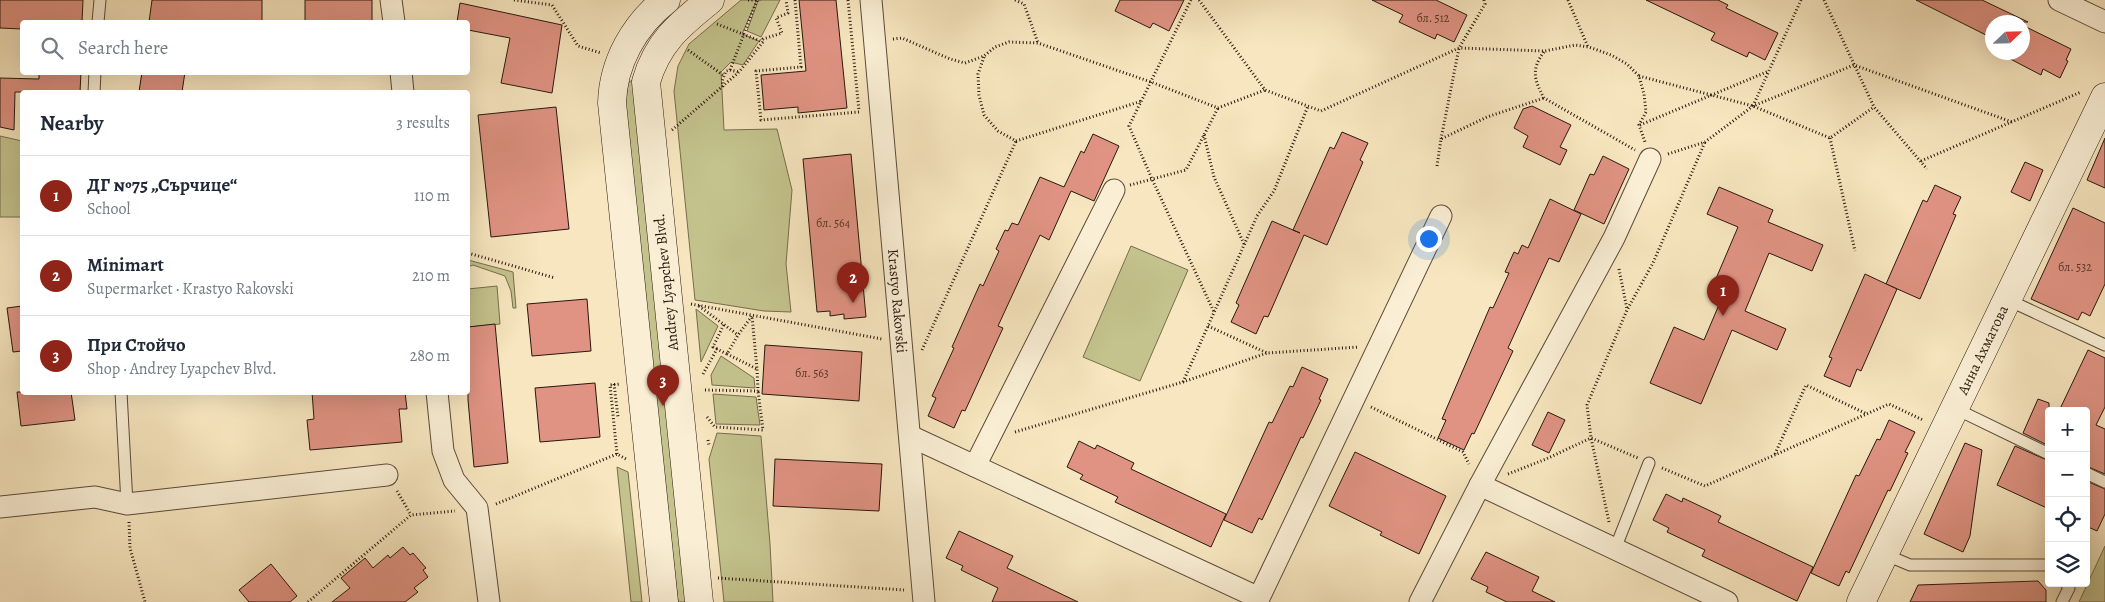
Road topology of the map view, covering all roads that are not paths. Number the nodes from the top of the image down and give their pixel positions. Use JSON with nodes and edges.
{"nodes":[{"id":1,"x":100,"y":0,"type":"edge"},
{"id":2,"x":391,"y":0,"type":"edge"},
{"id":3,"x":666,"y":0,"type":"edge"},
{"id":4,"x":871,"y":0,"type":"edge"},
{"id":5,"x":2059,"y":0,"type":"edge"},
{"id":6,"x":708,"y":11,"type":"edge"},
{"id":7,"x":98,"y":20,"type":"edge"},
{"id":8,"x":394,"y":20,"type":"edge"},
{"id":9,"x":2105,"y":22,"type":"edge"},
{"id":10,"x":611,"y":65,"type":"junction"},
{"id":11,"x":95,"y":75,"type":"edge"},
{"id":12,"x":401,"y":75,"type":"edge"},
{"id":13,"x":646,"y":82,"type":"junction"},
{"id":14,"x":94,"y":90,"type":"edge"},
{"id":15,"x":403,"y":90,"type":"edge"},
{"id":16,"x":2097,"y":93,"type":"edge"},
{"id":17,"x":1650,"y":159,"type":"road end"},
{"id":18,"x":1114,"y":190,"type":"road end"},
{"id":19,"x":1441,"y":216,"type":"dead end"},
{"id":20,"x":2006,"y":299,"type":"junction"},
{"id":21,"x":2105,"y":346,"type":"edge"},
{"id":22,"x":121,"y":395,"type":"edge"},
{"id":23,"x":437,"y":395,"type":"edge"},
{"id":24,"x":1949,"y":419,"type":"junction"},
{"id":25,"x":910,"y":436,"type":"junction"},
{"id":26,"x":2045,"y":453,"type":"edge"},
{"id":27,"x":1650,"y":462,"type":"road end"},
{"id":28,"x":975,"y":466,"type":"junction"},
{"id":29,"x":387,"y":475,"type":"road end"},
{"id":30,"x":2090,"y":475,"type":"edge"},
{"id":31,"x":2105,"y":482,"type":"edge"},
{"id":32,"x":1480,"y":485,"type":"junction"},
{"id":33,"x":127,"y":504,"type":"junction"},
{"id":34,"x":0,"y":506,"type":"edge"},
{"id":35,"x":1615,"y":549,"type":"junction"},
{"id":36,"x":1884,"y":554,"type":"junction"},
{"id":37,"x":2045,"y":565,"type":"edge"},
{"id":38,"x":2068,"y":587,"type":"edge"},
{"id":39,"x":924,"y":596,"type":"edge"},
{"id":40,"x":1258,"y":600,"type":"edge"},
{"id":41,"x":489,"y":602,"type":"edge"},
{"id":42,"x":664,"y":602,"type":"edge"},
{"id":43,"x":698,"y":602,"type":"edge"},
{"id":44,"x":1420,"y":602,"type":"edge"},
{"id":45,"x":1727,"y":602,"type":"edge"},
{"id":46,"x":1861,"y":602,"type":"edge"},
{"id":47,"x":2062,"y":602,"type":"edge"}],
"edges":[{"from":1,"to":7,"type":"lane"},
{"from":2,"to":8,"type":"street"},
{"from":3,"to":10,"type":"main road"},
{"from":4,"to":25,"type":"street","name":"Krastyo Rakovski"},
{"from":5,"to":9,"type":"street"},
{"from":6,"to":13,"type":"main road"},
{"from":10,"to":13,"type":"lane"},
{"from":10,"to":42,"type":"main road"},
{"from":11,"to":14,"type":"lane"},
{"from":12,"to":15,"type":"street"},
{"from":13,"to":43,"type":"main road","name":"Andrey Lyapchev Blvd."},
{"from":16,"to":20,"type":"main road","name":"Анна Ахматова"},
{"from":17,"to":32,"type":"street"},
{"from":18,"to":28,"type":"street"},
{"from":19,"to":40,"type":"street"},
{"from":20,"to":21,"type":"lane"},
{"from":20,"to":24,"type":"main road","name":"Анна Ахматова"},
{"from":22,"to":33,"type":"lane"},
{"from":23,"to":41,"type":"street"},
{"from":24,"to":26,"type":"lane"},
{"from":24,"to":36,"type":"main road","name":"Анна Ахматова"},
{"from":25,"to":28,"type":"street"},
{"from":25,"to":39,"type":"street","name":"Krastyo Rakovski"},
{"from":27,"to":35,"type":"lane"},
{"from":28,"to":40,"type":"street"},
{"from":29,"to":33,"type":"street"},
{"from":30,"to":31,"type":"lane"},
{"from":32,"to":35,"type":"street"},
{"from":32,"to":44,"type":"street"},
{"from":33,"to":34,"type":"street"},
{"from":35,"to":45,"type":"street"},
{"from":36,"to":37,"type":"lane"},
{"from":36,"to":46,"type":"main road","name":"Анна Ахматова"},
{"from":38,"to":47,"type":"lane"}]}
